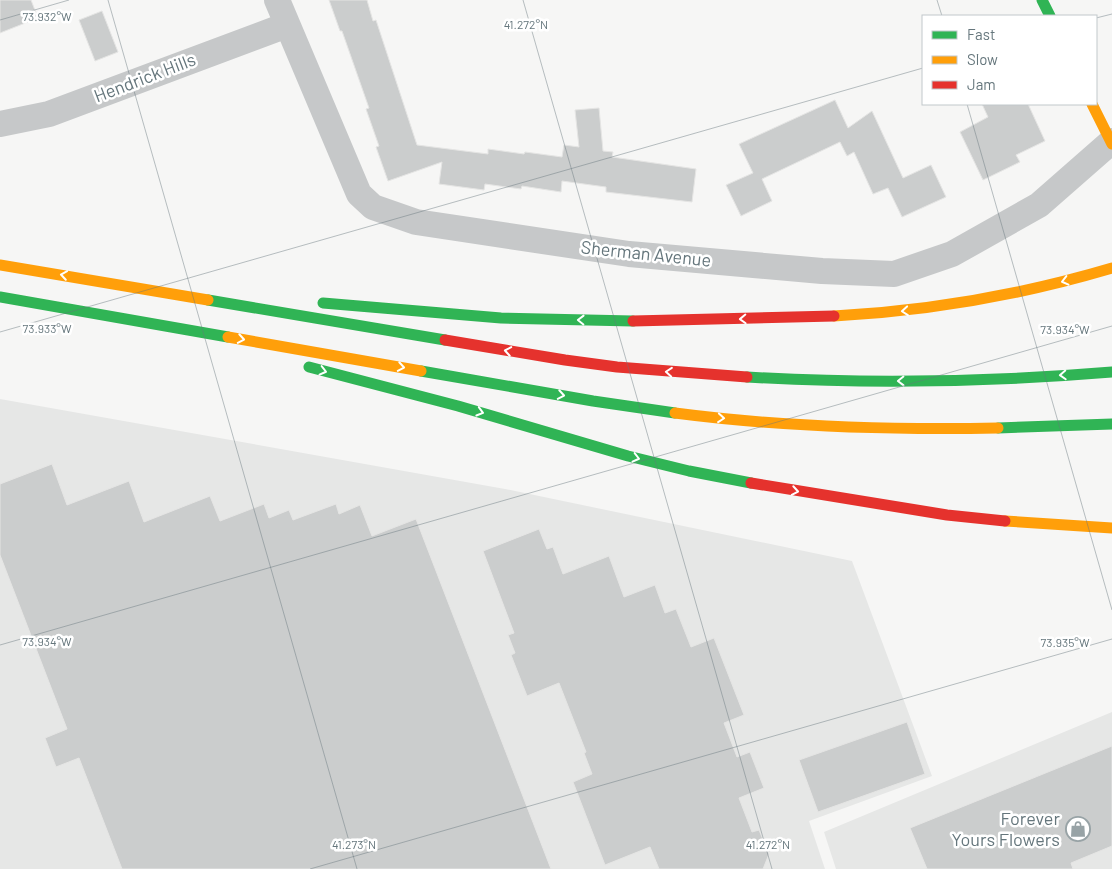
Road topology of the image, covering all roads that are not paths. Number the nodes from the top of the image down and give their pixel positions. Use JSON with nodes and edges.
{"nodes":[{"id":1,"x":277,"y":0,"type":"edge"},
{"id":2,"x":1042,"y":0,"type":"edge"},
{"id":3,"x":1050,"y":15,"type":"edge"},
{"id":4,"x":287,"y":25,"type":"junction"},
{"id":5,"x":1093,"y":105,"type":"edge"},
{"id":6,"x":0,"y":124,"type":"edge"},
{"id":7,"x":1112,"y":142,"type":"edge"},
{"id":8,"x":0,"y":265,"type":"edge"},
{"id":9,"x":1112,"y":268,"type":"edge"},
{"id":10,"x":112,"y":284,"type":"junction"},
{"id":11,"x":0,"y":297,"type":"edge"},
{"id":12,"x":258,"y":297,"type":"dead end"},
{"id":13,"x":316,"y":302,"type":"dead end"},
{"id":14,"x":106,"y":315,"type":"junction"},
{"id":15,"x":249,"y":352,"type":"dead end"},
{"id":16,"x":296,"y":364,"type":"dead end"},
{"id":17,"x":1112,"y":372,"type":"edge"},
{"id":18,"x":1112,"y":424,"type":"edge"},
{"id":19,"x":1112,"y":528,"type":"edge"}],
"edges":[{"from":1,"to":4,"type":"street","name":"Sherman Avenue"},
{"from":2,"to":3,"type":"main road"},
{"from":4,"to":6,"type":"street","name":"Hendrick Hills"},
{"from":4,"to":7,"type":"street","name":"Sherman Avenue"},
{"from":5,"to":7,"type":"main road"},
{"from":10,"to":8,"type":"main road","one_way":true},
{"from":9,"to":13,"type":"main road","one_way":true},
{"from":10,"to":12,"type":"main road"},
{"from":17,"to":10,"type":"main road","one_way":true},
{"from":11,"to":14,"type":"main road"},
{"from":14,"to":15,"type":"main road"},
{"from":14,"to":18,"type":"main road","one_way":true},
{"from":16,"to":19,"type":"main road","one_way":true}]}
